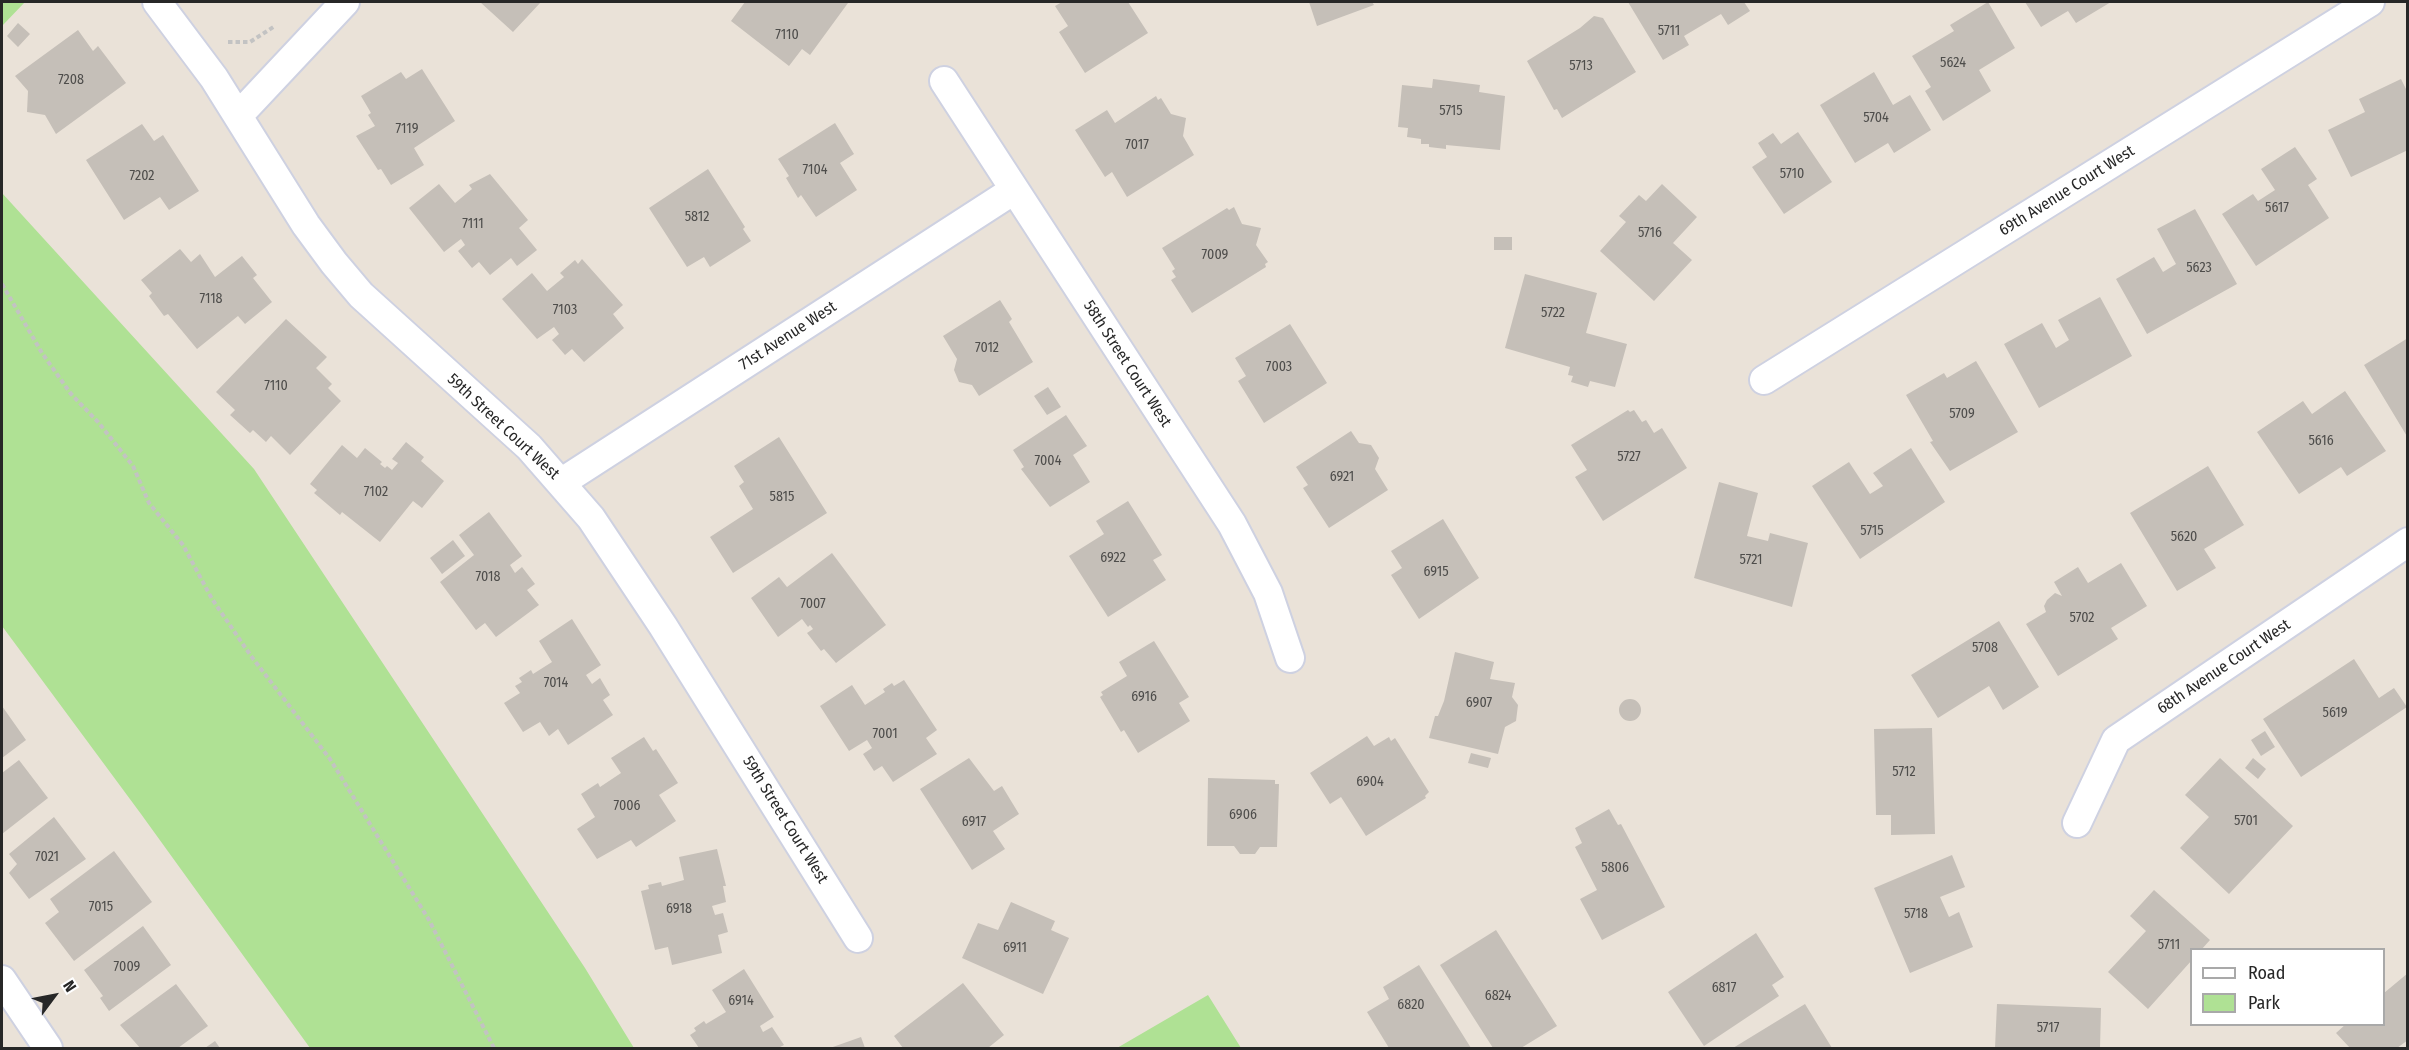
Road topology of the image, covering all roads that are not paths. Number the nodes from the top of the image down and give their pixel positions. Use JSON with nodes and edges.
{"nodes":[{"id":1,"x":157,"y":2,"type":"edge"},
{"id":2,"x":345,"y":2,"type":"edge"},
{"id":3,"x":2370,"y":2,"type":"edge"},
{"id":4,"x":944,"y":81,"type":"dead end"},
{"id":5,"x":238,"y":116,"type":"junction"},
{"id":6,"x":1014,"y":190,"type":"junction"},
{"id":7,"x":1764,"y":380,"type":"dead end"},
{"id":8,"x":562,"y":482,"type":"junction"},
{"id":9,"x":2408,"y":542,"type":"edge"},
{"id":10,"x":1290,"y":658,"type":"dead end"},
{"id":11,"x":2077,"y":823,"type":"dead end"},
{"id":12,"x":858,"y":938,"type":"dead end"},
{"id":13,"x":2,"y":980,"type":"edge"},
{"id":14,"x":48,"y":1048,"type":"edge"}],
"edges":[{"from":1,"to":5,"type":"street","name":"59th Street Court West"},
{"from":2,"to":5,"type":"street"},
{"from":3,"to":7,"type":"street","name":"69th Avenue Court West"},
{"from":4,"to":6,"type":"street","name":"58th Street Court West"},
{"from":5,"to":8,"type":"street","name":"59th Street Court West"},
{"from":6,"to":8,"type":"street","name":"71st Avenue West"},
{"from":6,"to":10,"type":"street","name":"58th Street Court West"},
{"from":8,"to":12,"type":"street","name":"59th Street Court West"},
{"from":9,"to":11,"type":"street","name":"68th Avenue Court West"},
{"from":13,"to":14,"type":"street"}]}
